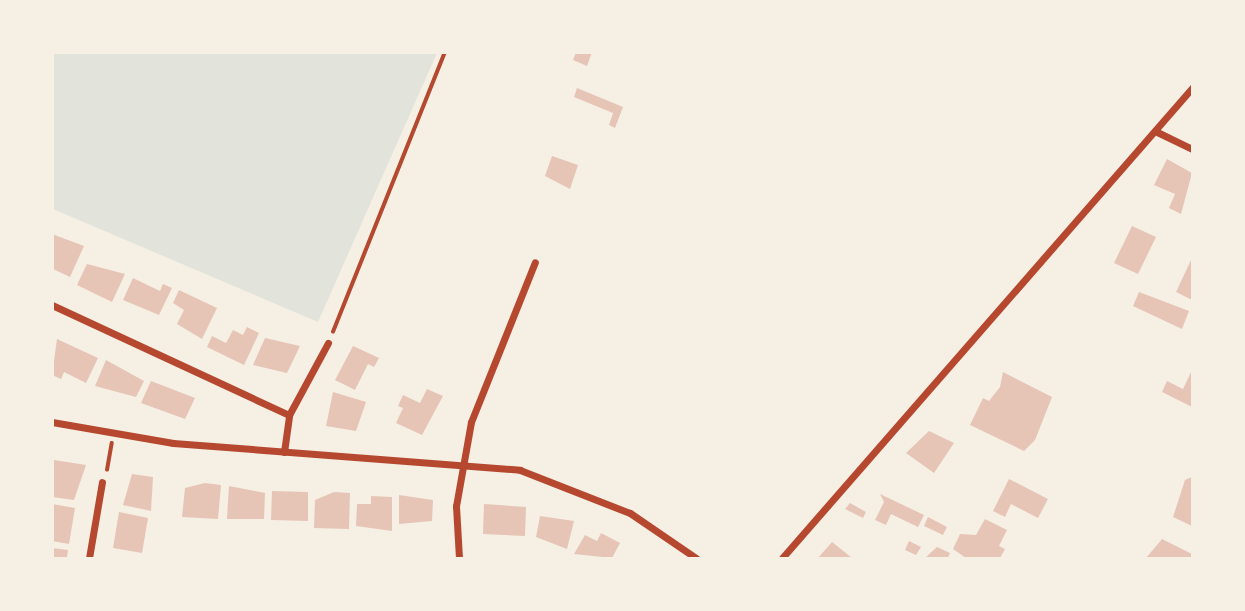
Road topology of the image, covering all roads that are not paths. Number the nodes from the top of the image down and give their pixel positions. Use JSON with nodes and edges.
{"nodes":[{"id":1,"x":1192,"y":89,"type":"edge"},
{"id":2,"x":1154,"y":131,"type":"junction"},
{"id":3,"x":1192,"y":149,"type":"edge"},
{"id":4,"x":535,"y":262,"type":"dead end"},
{"id":5,"x":52,"y":305,"type":"edge"},
{"id":6,"x":328,"y":343,"type":"road end"},
{"id":7,"x":289,"y":415,"type":"junction"},
{"id":8,"x":52,"y":422,"type":"edge"},
{"id":9,"x":284,"y":452,"type":"junction"},
{"id":10,"x":461,"y":466,"type":"junction"},
{"id":11,"x":102,"y":482,"type":"road end"},
{"id":12,"x":89,"y":558,"type":"edge"},
{"id":13,"x":459,"y":558,"type":"edge"},
{"id":14,"x":696,"y":558,"type":"edge"},
{"id":15,"x":782,"y":558,"type":"edge"}],
"edges":[{"from":1,"to":2,"type":"street"},
{"from":2,"to":3,"type":"street"},
{"from":2,"to":15,"type":"street"},
{"from":4,"to":10,"type":"street"},
{"from":5,"to":7,"type":"street"},
{"from":6,"to":7,"type":"street"},
{"from":7,"to":9,"type":"street"},
{"from":8,"to":9,"type":"street"},
{"from":9,"to":10,"type":"street"},
{"from":10,"to":13,"type":"street"},
{"from":10,"to":14,"type":"street"},
{"from":11,"to":12,"type":"street"}]}
